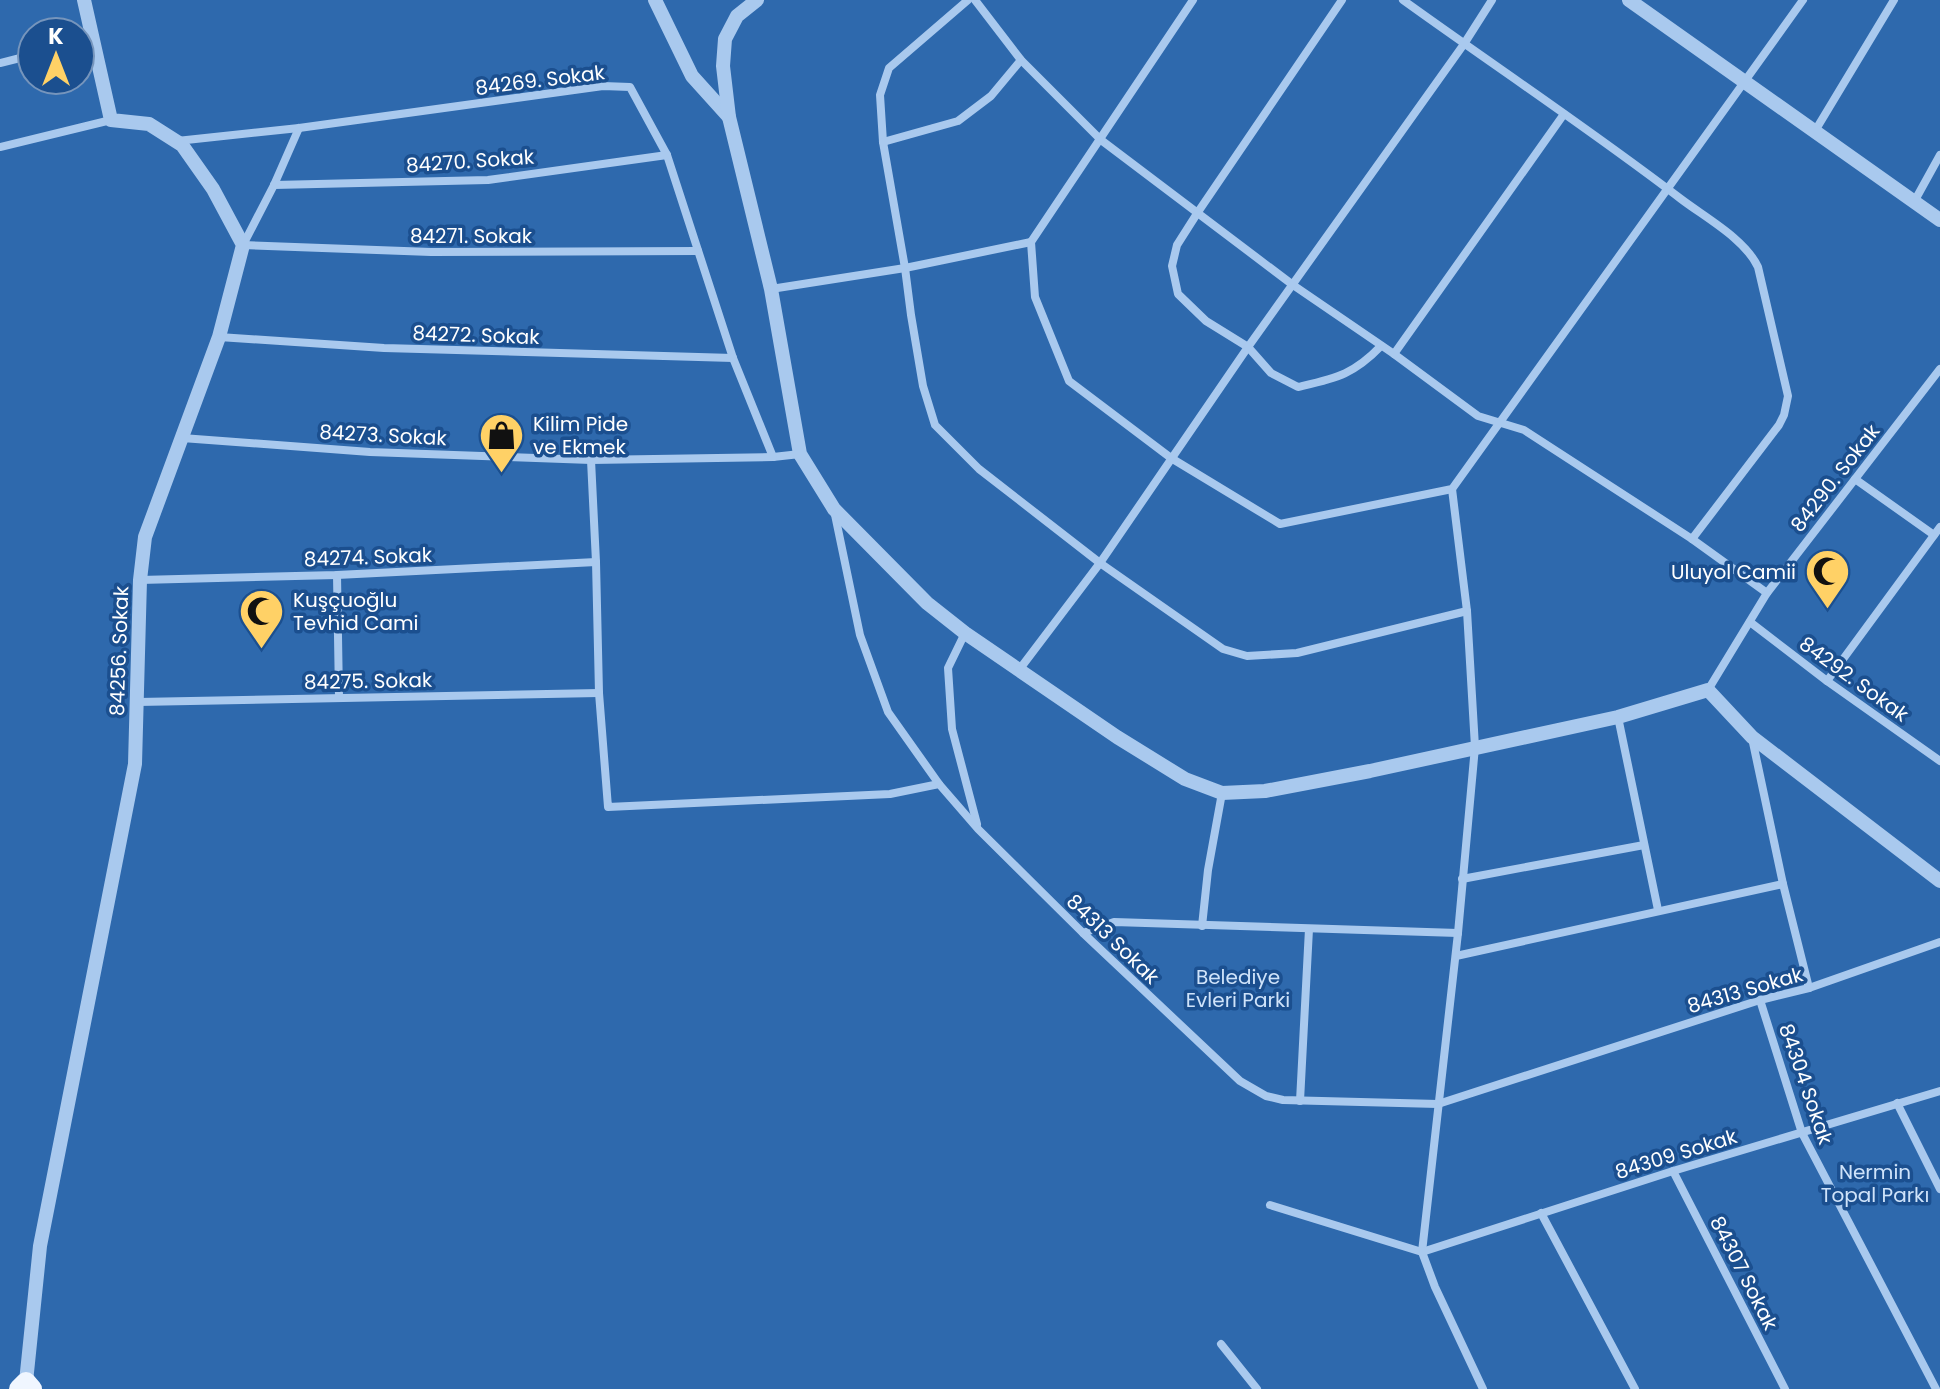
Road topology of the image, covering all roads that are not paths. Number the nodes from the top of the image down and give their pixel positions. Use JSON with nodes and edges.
{"nodes":[{"id":1,"x":655,"y":0,"type":"edge"},
{"id":2,"x":757,"y":0,"type":"edge"},
{"id":3,"x":968,"y":0,"type":"edge"},
{"id":4,"x":975,"y":0,"type":"edge"},
{"id":5,"x":1193,"y":0,"type":"edge"},
{"id":6,"x":1342,"y":0,"type":"edge"},
{"id":7,"x":1403,"y":0,"type":"edge"},
{"id":8,"x":1492,"y":0,"type":"edge"},
{"id":9,"x":1803,"y":0,"type":"edge"},
{"id":10,"x":1894,"y":0,"type":"edge"},
{"id":11,"x":1636,"y":2,"type":"edge"},
{"id":12,"x":1464,"y":44,"type":"junction"},
{"id":13,"x":1021,"y":60,"type":"junction"},
{"id":14,"x":96,"y":74,"type":"edge"},
{"id":15,"x":1745,"y":82,"type":"junction"},
{"id":16,"x":1564,"y":114,"type":"junction"},
{"id":17,"x":729,"y":117,"type":"junction"},
{"id":18,"x":111,"y":120,"type":"junction"},
{"id":19,"x":299,"y":128,"type":"junction"},
{"id":20,"x":1815,"y":131,"type":"junction"},
{"id":21,"x":1101,"y":140,"type":"junction"},
{"id":22,"x":177,"y":141,"type":"junction"},
{"id":23,"x":883,"y":142,"type":"junction"},
{"id":24,"x":0,"y":147,"type":"edge"},
{"id":25,"x":667,"y":155,"type":"junction"},
{"id":26,"x":1940,"y":155,"type":"edge"},
{"id":27,"x":274,"y":185,"type":"junction"},
{"id":28,"x":1666,"y":188,"type":"junction"},
{"id":29,"x":1914,"y":202,"type":"junction"},
{"id":30,"x":1198,"y":212,"type":"junction"},
{"id":31,"x":1940,"y":220,"type":"edge"},
{"id":32,"x":1031,"y":242,"type":"junction"},
{"id":33,"x":243,"y":245,"type":"junction"},
{"id":34,"x":698,"y":251,"type":"junction"},
{"id":35,"x":905,"y":268,"type":"junction"},
{"id":36,"x":1293,"y":285,"type":"junction"},
{"id":37,"x":771,"y":289,"type":"junction"},
{"id":38,"x":219,"y":337,"type":"junction"},
{"id":39,"x":1381,"y":346,"type":"junction"},
{"id":40,"x":1248,"y":347,"type":"junction"},
{"id":41,"x":1394,"y":354,"type":"junction"},
{"id":42,"x":733,"y":358,"type":"junction"},
{"id":43,"x":1940,"y":369,"type":"edge"},
{"id":44,"x":1497,"y":423,"type":"junction"},
{"id":45,"x":182,"y":438,"type":"junction"},
{"id":46,"x":800,"y":454,"type":"junction"},
{"id":47,"x":773,"y":457,"type":"junction"},
{"id":48,"x":1171,"y":458,"type":"junction"},
{"id":49,"x":591,"y":460,"type":"junction"},
{"id":50,"x":1855,"y":479,"type":"junction"},
{"id":51,"x":1452,"y":489,"type":"junction"},
{"id":52,"x":834,"y":509,"type":"junction"},
{"id":53,"x":1937,"y":531,"type":"edge"},
{"id":54,"x":1692,"y":539,"type":"junction"},
{"id":55,"x":596,"y":562,"type":"junction"},
{"id":56,"x":1100,"y":563,"type":"junction"},
{"id":57,"x":337,"y":575,"type":"junction"},
{"id":58,"x":140,"y":580,"type":"junction"},
{"id":59,"x":1767,"y":593,"type":"junction"},
{"id":60,"x":1467,"y":611,"type":"junction"},
{"id":61,"x":1750,"y":622,"type":"junction"},
{"id":62,"x":965,"y":633,"type":"junction"},
{"id":63,"x":1019,"y":670,"type":"junction"},
{"id":64,"x":1827,"y":681,"type":"junction"},
{"id":65,"x":1708,"y":690,"type":"junction"},
{"id":66,"x":599,"y":693,"type":"junction"},
{"id":67,"x":339,"y":697,"type":"junction"},
{"id":68,"x":138,"y":702,"type":"junction"},
{"id":69,"x":1618,"y":717,"type":"junction"},
{"id":70,"x":1752,"y":737,"type":"junction"},
{"id":71,"x":1475,"y":747,"type":"junction"},
{"id":72,"x":1940,"y":761,"type":"edge"},
{"id":73,"x":939,"y":784,"type":"junction"},
{"id":74,"x":1222,"y":793,"type":"junction"},
{"id":75,"x":978,"y":829,"type":"junction"},
{"id":76,"x":1644,"y":845,"type":"junction"},
{"id":77,"x":1462,"y":879,"type":"junction"},
{"id":78,"x":1940,"y":881,"type":"edge"},
{"id":79,"x":1783,"y":884,"type":"junction"},
{"id":80,"x":1658,"y":910,"type":"junction"},
{"id":81,"x":1202,"y":926,"type":"junction"},
{"id":82,"x":1309,"y":929,"type":"junction"},
{"id":83,"x":1083,"y":933,"type":"junction"},
{"id":84,"x":1458,"y":933,"type":"junction"},
{"id":85,"x":1940,"y":942,"type":"edge"},
{"id":86,"x":1456,"y":956,"type":"junction"},
{"id":87,"x":1809,"y":988,"type":"junction"},
{"id":88,"x":1760,"y":1000,"type":"junction"},
{"id":89,"x":1940,"y":1091,"type":"edge"},
{"id":90,"x":1300,"y":1101,"type":"junction"},
{"id":91,"x":1897,"y":1103,"type":"junction"},
{"id":92,"x":1438,"y":1104,"type":"junction"},
{"id":93,"x":1802,"y":1133,"type":"junction"},
{"id":94,"x":1673,"y":1171,"type":"junction"},
{"id":95,"x":1940,"y":1189,"type":"edge"},
{"id":96,"x":1270,"y":1205,"type":"dead end"},
{"id":97,"x":1541,"y":1213,"type":"junction"},
{"id":98,"x":1422,"y":1252,"type":"junction"},
{"id":99,"x":1221,"y":1344,"type":"dead end"},
{"id":100,"x":25,"y":1387,"type":"edge"},
{"id":101,"x":1257,"y":1389,"type":"edge"},
{"id":102,"x":1483,"y":1389,"type":"edge"},
{"id":103,"x":1635,"y":1389,"type":"edge"},
{"id":104,"x":1785,"y":1389,"type":"edge"},
{"id":105,"x":1936,"y":1389,"type":"edge"}],
"edges":[{"from":1,"to":17,"type":"street"},
{"from":2,"to":17,"type":"street"},
{"from":3,"to":23,"type":"street"},
{"from":4,"to":13,"type":"street"},
{"from":5,"to":21,"type":"street"},
{"from":6,"to":30,"type":"street"},
{"from":7,"to":12,"type":"street"},
{"from":8,"to":12,"type":"street"},
{"from":9,"to":15,"type":"street"},
{"from":10,"to":20,"type":"street"},
{"from":11,"to":15,"type":"street"},
{"from":12,"to":16,"type":"street"},
{"from":12,"to":36,"type":"street"},
{"from":13,"to":21,"type":"street"},
{"from":13,"to":23,"type":"street"},
{"from":14,"to":18,"type":"street"},
{"from":15,"to":20,"type":"street"},
{"from":15,"to":28,"type":"street"},
{"from":16,"to":28,"type":"street"},
{"from":16,"to":41,"type":"street"},
{"from":17,"to":37,"type":"street"},
{"from":18,"to":22,"type":"street"},
{"from":18,"to":24,"type":"street"},
{"from":19,"to":22,"type":"street","name":"84269. Sokak"},
{"from":19,"to":25,"type":"street","name":"84269. Sokak"},
{"from":19,"to":27,"type":"street"},
{"from":20,"to":29,"type":"street"},
{"from":21,"to":30,"type":"street"},
{"from":21,"to":32,"type":"street"},
{"from":22,"to":33,"type":"street"},
{"from":23,"to":35,"type":"street"},
{"from":25,"to":27,"type":"street","name":"84270. Sokak"},
{"from":25,"to":34,"type":"street","name":"84269. Sokak"},
{"from":26,"to":29,"type":"street"},
{"from":27,"to":33,"type":"street"},
{"from":28,"to":44,"type":"street"},
{"from":28,"to":54,"type":"street"},
{"from":29,"to":31,"type":"street"},
{"from":30,"to":36,"type":"street"},
{"from":30,"to":40,"type":"street"},
{"from":32,"to":35,"type":"street"},
{"from":32,"to":48,"type":"street"},
{"from":33,"to":34,"type":"street","name":"84271. Sokak"},
{"from":33,"to":38,"type":"street","name":"84256. Sokak"},
{"from":34,"to":42,"type":"street","name":"84269. Sokak"},
{"from":35,"to":37,"type":"street"},
{"from":35,"to":56,"type":"street"},
{"from":36,"to":39,"type":"street"},
{"from":36,"to":40,"type":"street"},
{"from":37,"to":46,"type":"street"},
{"from":38,"to":42,"type":"street","name":"84272. Sokak"},
{"from":38,"to":45,"type":"street","name":"84256. Sokak"},
{"from":39,"to":40,"type":"street"},
{"from":39,"to":41,"type":"street"},
{"from":40,"to":48,"type":"street"},
{"from":41,"to":44,"type":"street"},
{"from":42,"to":47,"type":"street","name":"84269. Sokak"},
{"from":43,"to":50,"type":"street","name":"84290. Sokak"},
{"from":44,"to":51,"type":"street"},
{"from":44,"to":54,"type":"street"},
{"from":45,"to":49,"type":"street","name":"84273. Sokak"},
{"from":45,"to":58,"type":"street","name":"84256. Sokak"},
{"from":46,"to":47,"type":"street"},
{"from":46,"to":52,"type":"street"},
{"from":47,"to":49,"type":"street","name":"84273. Sokak"},
{"from":48,"to":51,"type":"street"},
{"from":48,"to":56,"type":"street"},
{"from":49,"to":55,"type":"street"},
{"from":50,"to":53,"type":"street"},
{"from":50,"to":59,"type":"street","name":"84290. Sokak"},
{"from":51,"to":60,"type":"street"},
{"from":52,"to":62,"type":"street"},
{"from":52,"to":73,"type":"street","name":"84313 Sokak"},
{"from":53,"to":64,"type":"street"},
{"from":54,"to":59,"type":"street"},
{"from":55,"to":57,"type":"street","name":"84274. Sokak"},
{"from":55,"to":66,"type":"street"},
{"from":56,"to":60,"type":"street"},
{"from":56,"to":63,"type":"street"},
{"from":57,"to":58,"type":"street","name":"84274. Sokak"},
{"from":57,"to":67,"type":"street"},
{"from":58,"to":68,"type":"street","name":"84256. Sokak"},
{"from":59,"to":61,"type":"street","name":"84290. Sokak"},
{"from":60,"to":71,"type":"street"},
{"from":61,"to":64,"type":"street","name":"84292. Sokak"},
{"from":61,"to":65,"type":"street","name":"84290. Sokak"},
{"from":62,"to":63,"type":"street"},
{"from":62,"to":75,"type":"street"},
{"from":63,"to":74,"type":"street"},
{"from":64,"to":72,"type":"street","name":"84292. Sokak"},
{"from":65,"to":69,"type":"street"},
{"from":65,"to":70,"type":"street"},
{"from":66,"to":67,"type":"street","name":"84275. Sokak"},
{"from":66,"to":73,"type":"street"},
{"from":67,"to":68,"type":"street","name":"84275. Sokak"},
{"from":68,"to":100,"type":"street","name":"84256. Sokak"},
{"from":69,"to":71,"type":"street"},
{"from":69,"to":76,"type":"street"},
{"from":70,"to":78,"type":"street"},
{"from":70,"to":79,"type":"street"},
{"from":71,"to":74,"type":"street"},
{"from":71,"to":77,"type":"street"},
{"from":73,"to":75,"type":"street","name":"84313 Sokak"},
{"from":74,"to":81,"type":"street"},
{"from":75,"to":83,"type":"street","name":"84313 Sokak"},
{"from":76,"to":77,"type":"street"},
{"from":76,"to":80,"type":"street"},
{"from":77,"to":84,"type":"street"},
{"from":79,"to":80,"type":"street"},
{"from":79,"to":87,"type":"street"},
{"from":80,"to":86,"type":"street"},
{"from":81,"to":82,"type":"street"},
{"from":81,"to":83,"type":"street"},
{"from":82,"to":84,"type":"street"},
{"from":82,"to":90,"type":"street"},
{"from":83,"to":90,"type":"street","name":"84313 Sokak"},
{"from":84,"to":86,"type":"street"},
{"from":85,"to":87,"type":"street","name":"84313 Sokak"},
{"from":86,"to":92,"type":"street"},
{"from":87,"to":88,"type":"street","name":"84313 Sokak"},
{"from":88,"to":92,"type":"street","name":"84313 Sokak"},
{"from":88,"to":93,"type":"street","name":"84304 Sokak"},
{"from":89,"to":91,"type":"street","name":"84309 Sokak"},
{"from":90,"to":92,"type":"street","name":"84313 Sokak"},
{"from":91,"to":93,"type":"street","name":"84309 Sokak"},
{"from":91,"to":95,"type":"street"},
{"from":92,"to":98,"type":"street"},
{"from":93,"to":94,"type":"street","name":"84309 Sokak"},
{"from":93,"to":105,"type":"street","name":"84304 Sokak"},
{"from":94,"to":97,"type":"street","name":"84309 Sokak"},
{"from":94,"to":104,"type":"street","name":"84307 Sokak"},
{"from":96,"to":98,"type":"street"},
{"from":97,"to":98,"type":"street","name":"84309 Sokak"},
{"from":97,"to":103,"type":"street"},
{"from":98,"to":102,"type":"street"},
{"from":99,"to":101,"type":"street"}]}
